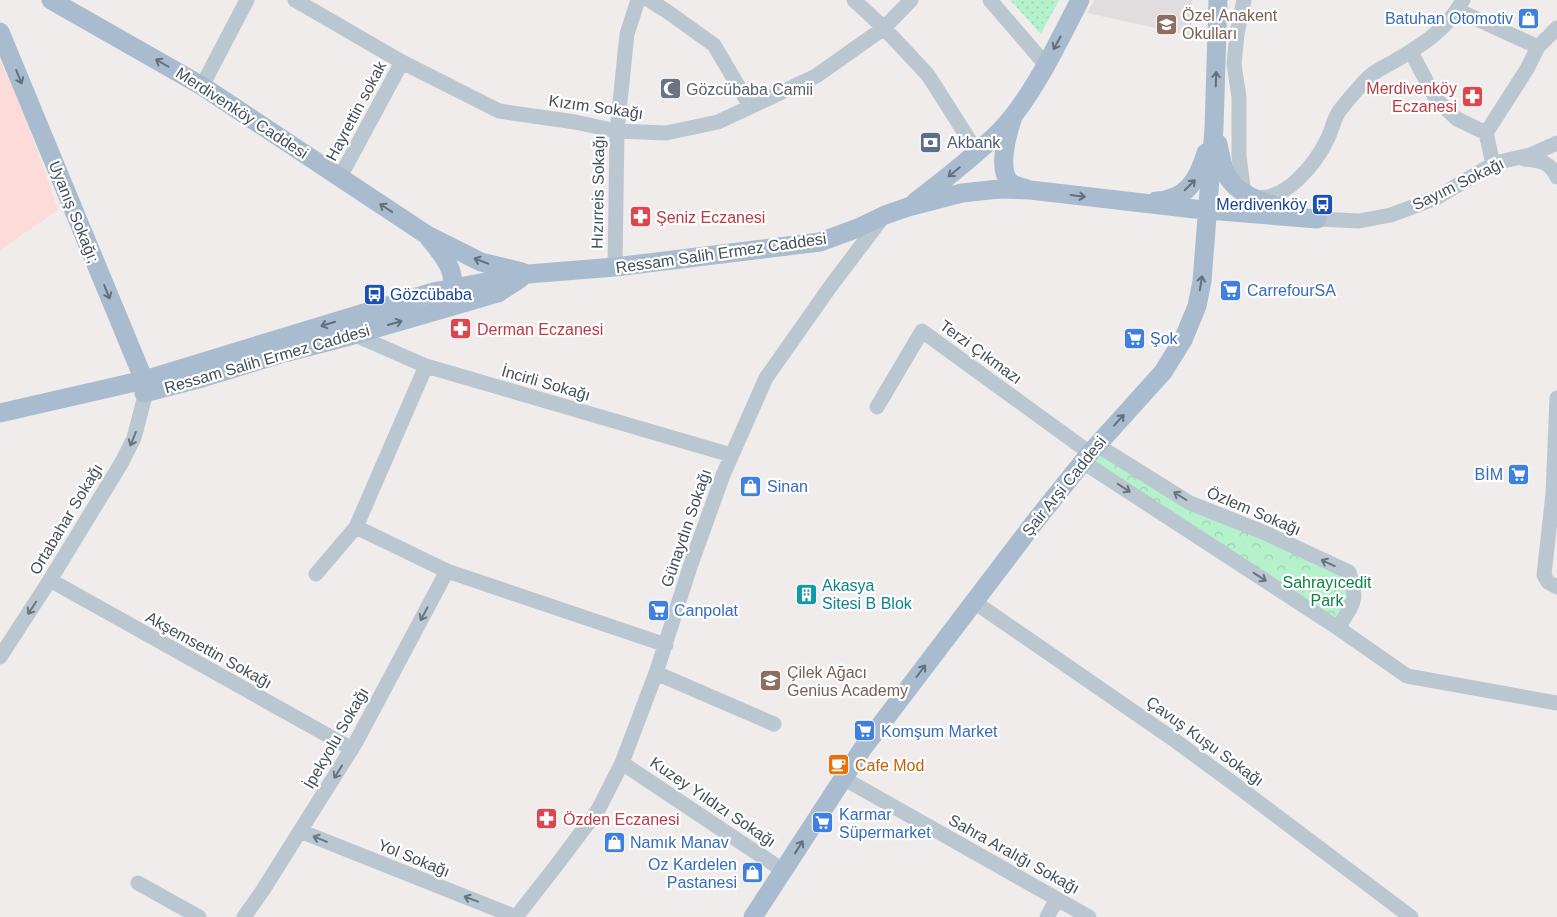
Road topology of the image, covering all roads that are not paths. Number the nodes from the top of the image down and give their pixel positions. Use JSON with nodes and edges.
{"nodes":[{"id":1,"x":51,"y":0,"type":"edge"},
{"id":2,"x":247,"y":0,"type":"edge"},
{"id":3,"x":295,"y":0,"type":"edge"},
{"id":4,"x":638,"y":0,"type":"edge"},
{"id":5,"x":649,"y":0,"type":"edge"},
{"id":6,"x":854,"y":0,"type":"edge"},
{"id":7,"x":911,"y":0,"type":"edge"},
{"id":8,"x":990,"y":0,"type":"edge"},
{"id":9,"x":1080,"y":0,"type":"edge"},
{"id":10,"x":1218,"y":0,"type":"edge"},
{"id":11,"x":1244,"y":0,"type":"edge"},
{"id":12,"x":1460,"y":5,"type":"edge"},
{"id":13,"x":884,"y":28,"type":"junction"},
{"id":14,"x":1557,"y":28,"type":"edge"},
{"id":15,"x":0,"y":32,"type":"edge"},
{"id":16,"x":1538,"y":47,"type":"junction"},
{"id":17,"x":1411,"y":52,"type":"junction"},
{"id":18,"x":402,"y":62,"type":"junction"},
{"id":19,"x":1045,"y":64,"type":"junction"},
{"id":20,"x":202,"y":86,"type":"junction"},
{"id":21,"x":750,"y":106,"type":"junction"},
{"id":22,"x":1014,"y":114,"type":"junction"},
{"id":23,"x":1214,"y":128,"type":"junction"},
{"id":24,"x":617,"y":131,"type":"junction"},
{"id":25,"x":1486,"y":133,"type":"junction"},
{"id":26,"x":1557,"y":143,"type":"edge"},
{"id":27,"x":1549,"y":150,"type":"edge"},
{"id":28,"x":977,"y":152,"type":"junction"},
{"id":29,"x":1513,"y":158,"type":"junction"},
{"id":30,"x":1493,"y":164,"type":"junction"},
{"id":31,"x":340,"y":177,"type":"junction"},
{"id":32,"x":1557,"y":177,"type":"edge"},
{"id":33,"x":1030,"y":190,"type":"junction"},
{"id":34,"x":1250,"y":196,"type":"junction"},
{"id":35,"x":1128,"y":202,"type":"junction"},
{"id":36,"x":908,"y":207,"type":"junction"},
{"id":37,"x":1208,"y":210,"type":"junction"},
{"id":38,"x":885,"y":215,"type":"junction"},
{"id":39,"x":1317,"y":219,"type":"junction"},
{"id":40,"x":427,"y":234,"type":"junction"},
{"id":41,"x":615,"y":267,"type":"junction"},
{"id":42,"x":528,"y":274,"type":"junction"},
{"id":43,"x":454,"y":287,"type":"junction"},
{"id":44,"x":446,"y":308,"type":"junction"},
{"id":45,"x":355,"y":335,"type":"junction"},
{"id":46,"x":426,"y":366,"type":"junction"},
{"id":47,"x":145,"y":386,"type":"junction"},
{"id":48,"x":1557,"y":398,"type":"edge"},
{"id":49,"x":877,"y":406,"type":"dead end"},
{"id":50,"x":0,"y":413,"type":"edge"},
{"id":51,"x":0,"y":423,"type":"edge"},
{"id":52,"x":1090,"y":453,"type":"junction"},
{"id":53,"x":731,"y":455,"type":"junction"},
{"id":54,"x":356,"y":527,"type":"junction"},
{"id":55,"x":1557,"y":560,"type":"edge"},
{"id":56,"x":447,"y":571,"type":"junction"},
{"id":57,"x":1545,"y":571,"type":"junction"},
{"id":58,"x":316,"y":574,"type":"dead end"},
{"id":59,"x":50,"y":580,"type":"junction"},
{"id":60,"x":1557,"y":587,"type":"edge"},
{"id":61,"x":973,"y":601,"type":"junction"},
{"id":62,"x":1338,"y":628,"type":"junction"},
{"id":63,"x":666,"y":644,"type":"junction"},
{"id":64,"x":0,"y":657,"type":"edge"},
{"id":65,"x":656,"y":673,"type":"junction"},
{"id":66,"x":1557,"y":703,"type":"edge"},
{"id":67,"x":774,"y":724,"type":"dead end"},
{"id":68,"x":352,"y":749,"type":"junction"},
{"id":69,"x":622,"y":763,"type":"junction"},
{"id":70,"x":843,"y":778,"type":"junction"},
{"id":71,"x":300,"y":831,"type":"junction"},
{"id":72,"x":784,"y":871,"type":"junction"},
{"id":73,"x":138,"y":883,"type":"dead end"},
{"id":74,"x":1057,"y":899,"type":"junction"},
{"id":75,"x":199,"y":917,"type":"edge"},
{"id":76,"x":244,"y":917,"type":"edge"},
{"id":77,"x":516,"y":917,"type":"edge"},
{"id":78,"x":753,"y":917,"type":"edge"},
{"id":79,"x":1047,"y":917,"type":"edge"},
{"id":80,"x":1089,"y":917,"type":"edge"},
{"id":81,"x":1411,"y":917,"type":"edge"}],
"edges":[{"from":20,"to":1,"type":"main road","name":"Merdivenköy Caddesi","one_way":true},
{"from":2,"to":20,"type":"street"},
{"from":3,"to":18,"type":"street","name":"Kızım Sokağı"},
{"from":4,"to":24,"type":"street","name":"Hızırreis Sokağı"},
{"from":5,"to":21,"type":"street"},
{"from":6,"to":13,"type":"street"},
{"from":7,"to":13,"type":"street","name":"Kızım Sokağı"},
{"from":8,"to":19,"type":"street"},
{"from":9,"to":19,"type":"main road","one_way":true},
{"from":23,"to":10,"type":"main road","name":"Şair Arşi Caddesi","one_way":true},
{"from":11,"to":34,"type":"street"},
{"from":12,"to":16,"type":"street"},
{"from":12,"to":17,"type":"street"},
{"from":13,"to":21,"type":"street","name":"Kızım Sokağı"},
{"from":13,"to":28,"type":"street"},
{"from":14,"to":16,"type":"street"},
{"from":15,"to":47,"type":"main road","name":"Uyanış Sokağı;","one_way":true},
{"from":16,"to":25,"type":"street"},
{"from":17,"to":25,"type":"street"},
{"from":17,"to":34,"type":"street"},
{"from":18,"to":24,"type":"street","name":"Kızım Sokağı"},
{"from":18,"to":31,"type":"street","name":"Hayrettin sokak"},
{"from":19,"to":22,"type":"main road"},
{"from":20,"to":31,"type":"main road","name":"Merdivenköy Caddesi"},
{"from":21,"to":24,"type":"street","name":"Kızım Sokağı"},
{"from":22,"to":28,"type":"main road"},
{"from":22,"to":33,"type":"main road"},
{"from":23,"to":34,"type":"main road"},
{"from":35,"to":23,"type":"main road","one_way":true},
{"from":23,"to":37,"type":"main road","name":"Şair Arşi Caddesi"},
{"from":24,"to":41,"type":"street","name":"Hızırreis Sokağı"},
{"from":25,"to":30,"type":"street"},
{"from":26,"to":27,"type":"street","name":"Sayım Sokağı"},
{"from":27,"to":29,"type":"street","name":"Sayım Sokağı"},
{"from":28,"to":36,"type":"main road","one_way":true},
{"from":29,"to":30,"type":"street","name":"Sayım Sokağı"},
{"from":29,"to":32,"type":"street"},
{"from":30,"to":39,"type":"street","name":"Sayım Sokağı"},
{"from":40,"to":31,"type":"main road","name":"Merdivenköy Caddesi","one_way":true},
{"from":33,"to":35,"type":"main road","one_way":true},
{"from":33,"to":36,"type":"main road"},
{"from":34,"to":39,"type":"main road"},
{"from":35,"to":37,"type":"main road","name":"Sayım Sokağı"},
{"from":36,"to":38,"type":"main road","name":"Ressam Salih Ermez Caddesi"},
{"from":37,"to":39,"type":"main road","name":"Sayım Sokağı"},
{"from":52,"to":37,"type":"main road","name":"Şair Arşi Caddesi","one_way":true},
{"from":38,"to":41,"type":"main road","name":"Ressam Salih Ermez Caddesi"},
{"from":38,"to":53,"type":"street","name":"Günaydın Sokağı"},
{"from":42,"to":40,"type":"main road","name":"Merdivenköy Caddesi","one_way":true},
{"from":40,"to":43,"type":"main road"},
{"from":41,"to":42,"type":"main road","name":"Ressam Salih Ermez Caddesi"},
{"from":42,"to":43,"type":"main road","name":"Ressam Salih Ermez Caddesi"},
{"from":42,"to":44,"type":"main road","name":"Ressam Salih Ermez Caddesi"},
{"from":43,"to":44,"type":"main road"},
{"from":43,"to":47,"type":"main road","name":"Ressam Salih Ermez Caddesi","one_way":true},
{"from":45,"to":44,"type":"main road","name":"Ressam Salih Ermez Caddesi","one_way":true},
{"from":45,"to":46,"type":"street","name":"İncirli Sokağı"},
{"from":45,"to":47,"type":"main road","name":"Ressam Salih Ermez Caddesi"},
{"from":46,"to":53,"type":"street","name":"İncirli Sokağı"},
{"from":46,"to":54,"type":"street"},
{"from":47,"to":50,"type":"main road","name":"Ressam Salih Ermez Caddesi"},
{"from":47,"to":51,"type":"main road","name":"Ressam Salih Ermez Caddesi"},
{"from":47,"to":59,"type":"street","name":"Ortabahar Sokağı","one_way":true},
{"from":48,"to":57,"type":"street"},
{"from":49,"to":52,"type":"street","name":"Terzi Çıkmazı"},
{"from":52,"to":61,"type":"main road","name":"Şair Arşi Caddesi"},
{"from":52,"to":62,"type":"street","one_way":true},
{"from":62,"to":52,"type":"street","name":"Özlem Sokağı","one_way":true},
{"from":53,"to":63,"type":"street","name":"Günaydın Sokağı"},
{"from":54,"to":56,"type":"street"},
{"from":54,"to":58,"type":"street"},
{"from":55,"to":57,"type":"street"},
{"from":56,"to":63,"type":"street"},
{"from":56,"to":68,"type":"street","name":"İpekyolu Sokağı","one_way":true},
{"from":57,"to":60,"type":"street"},
{"from":59,"to":64,"type":"street","name":"Ortabahar Sokağı","one_way":true},
{"from":59,"to":68,"type":"street","name":"Akşemsettin Sokağı"},
{"from":70,"to":61,"type":"main road","name":"Şair Arşi Caddesi","one_way":true},
{"from":61,"to":81,"type":"street","name":"Çavuş Kuşu Sokağı"},
{"from":62,"to":66,"type":"street"},
{"from":63,"to":65,"type":"street","name":"Günaydın Sokağı"},
{"from":65,"to":67,"type":"street"},
{"from":65,"to":69,"type":"street","name":"Günaydın Sokağı"},
{"from":68,"to":71,"type":"street","name":"İpekyolu Sokağı","one_way":true},
{"from":69,"to":72,"type":"street","name":"Kuzey Yıldızı Sokağı"},
{"from":69,"to":77,"type":"street","name":"Günaydın Sokağı"},
{"from":72,"to":70,"type":"main road","name":"Şair Arşi Caddesi","one_way":true},
{"from":70,"to":74,"type":"street","name":"Sahra Aralığı Sokağı"},
{"from":71,"to":76,"type":"street","name":"İpekyolu Sokağı"},
{"from":77,"to":71,"type":"street","name":"Yol Sokağı","one_way":true},
{"from":72,"to":78,"type":"main road","name":"Şair Arşi Caddesi"},
{"from":73,"to":75,"type":"street"},
{"from":74,"to":79,"type":"street"},
{"from":74,"to":80,"type":"street","name":"Sahra Aralığı Sokağı"}]}
